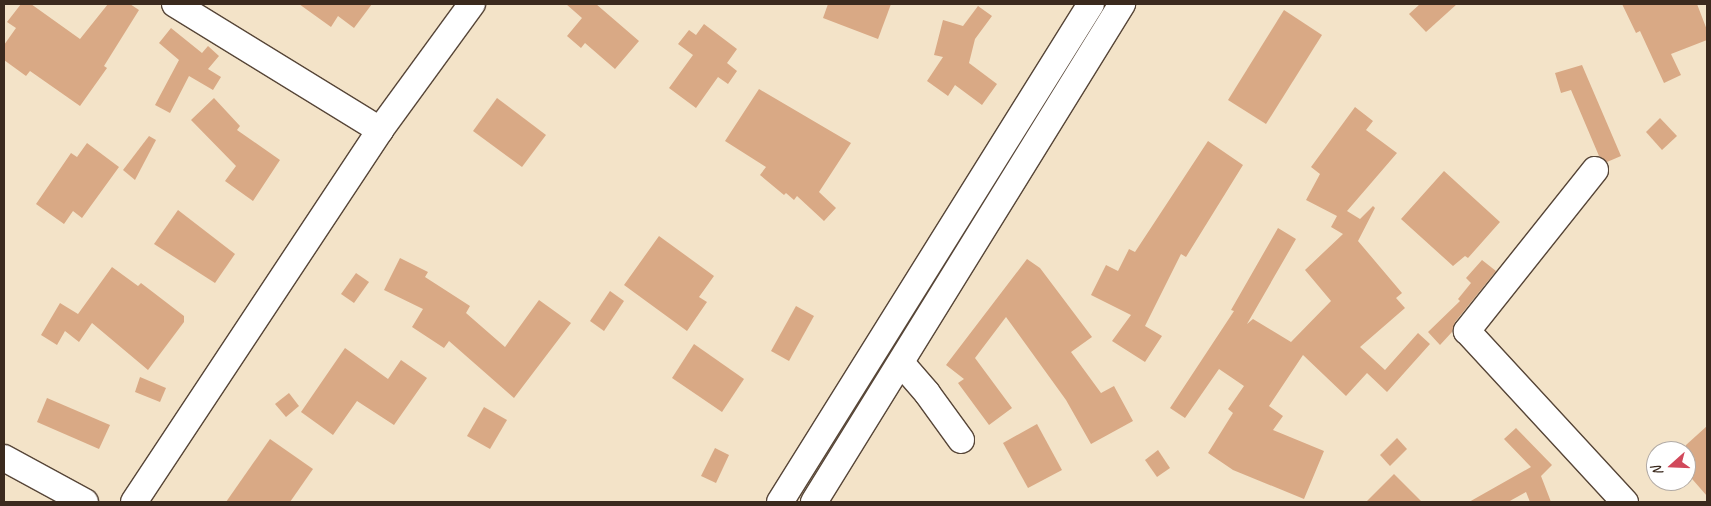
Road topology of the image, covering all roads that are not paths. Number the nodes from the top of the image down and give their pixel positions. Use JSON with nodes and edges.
{"nodes":[{"id":1,"x":174,"y":4,"type":"edge"},
{"id":2,"x":472,"y":4,"type":"edge"},
{"id":3,"x":1091,"y":4,"type":"edge"},
{"id":4,"x":1122,"y":4,"type":"edge"},
{"id":5,"x":380,"y":130,"type":"junction"},
{"id":6,"x":1595,"y":170,"type":"dead end"},
{"id":7,"x":902,"y":364,"type":"junction"},
{"id":8,"x":961,"y":440,"type":"dead end"},
{"id":9,"x":4,"y":458,"type":"edge"},
{"id":10,"x":85,"y":502,"type":"edge"},
{"id":11,"x":134,"y":502,"type":"edge"},
{"id":12,"x":780,"y":502,"type":"edge"},
{"id":13,"x":814,"y":502,"type":"edge"},
{"id":14,"x":1625,"y":502,"type":"edge"}],
"edges":[{"from":1,"to":5,"type":"street"},
{"from":2,"to":5,"type":"street"},
{"from":3,"to":12,"type":"street"},
{"from":4,"to":7,"type":"street"},
{"from":5,"to":11,"type":"street"},
{"from":6,"to":14,"type":"street"},
{"from":7,"to":8,"type":"street"},
{"from":7,"to":13,"type":"street"},
{"from":9,"to":10,"type":"street"}]}
